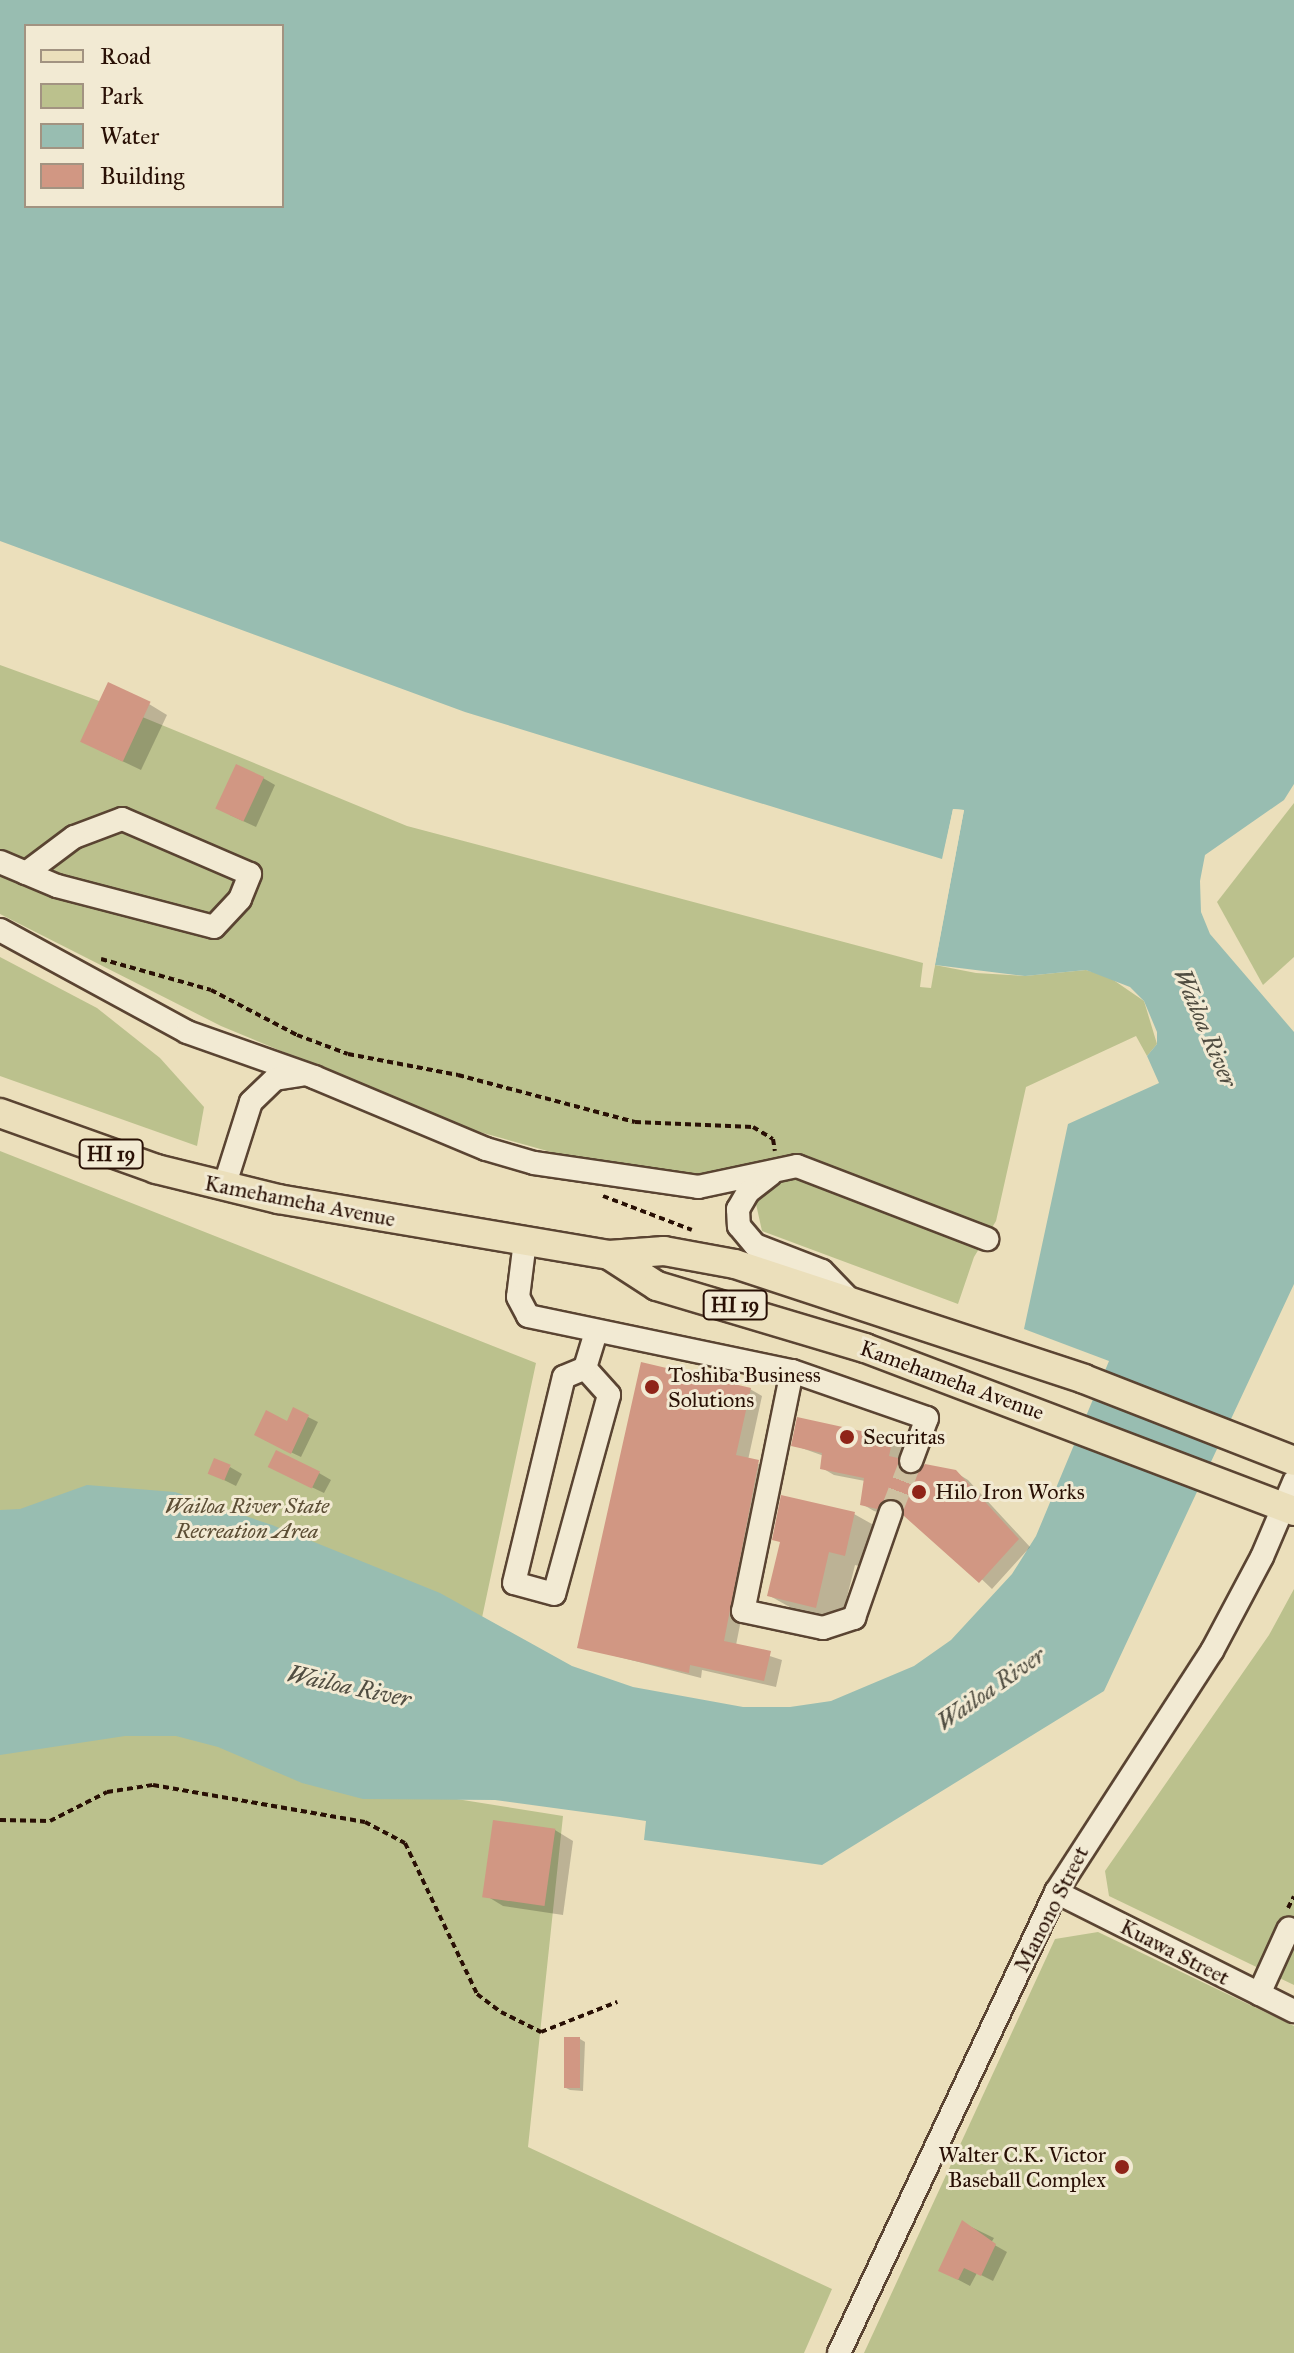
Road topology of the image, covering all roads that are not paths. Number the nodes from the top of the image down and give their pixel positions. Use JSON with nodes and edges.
{"nodes":[{"id":1,"x":0,"y":862,"type":"edge"},
{"id":2,"x":26,"y":873,"type":"junction"},
{"id":3,"x":0,"y":930,"type":"edge"},
{"id":4,"x":314,"y":1077,"type":"junction"},
{"id":5,"x":0,"y":1113,"type":"edge"},
{"id":6,"x":779,"y":1168,"type":"junction"},
{"id":7,"x":224,"y":1187,"type":"junction"},
{"id":8,"x":987,"y":1239,"type":"dead end"},
{"id":9,"x":525,"y":1241,"type":"junction"},
{"id":10,"x":609,"y":1255,"type":"junction"},
{"id":11,"x":852,"y":1302,"type":"junction"},
{"id":12,"x":596,"y":1332,"type":"junction"},
{"id":13,"x":585,"y":1368,"type":"junction"},
{"id":14,"x":792,"y":1371,"type":"junction"},
{"id":15,"x":911,"y":1461,"type":"tunnel mouth"},
{"id":16,"x":1294,"y":1461,"type":"edge"},
{"id":17,"x":1291,"y":1500,"type":"edge"},
{"id":18,"x":891,"y":1512,"type":"tunnel mouth"},
{"id":19,"x":1056,"y":1892,"type":"junction"},
{"id":20,"x":1289,"y":1928,"type":"dead end"},
{"id":21,"x":1259,"y":1994,"type":"junction"},
{"id":22,"x":1294,"y":2011,"type":"edge"},
{"id":23,"x":839,"y":2353,"type":"edge"}],
"edges":[{"from":1,"to":2,"type":"street"},
{"from":2,"to":2,"type":"street"},
{"from":3,"to":4,"type":"street"},
{"from":4,"to":6,"type":"street"},
{"from":4,"to":7,"type":"street"},
{"from":5,"to":7,"type":"main road","name":"Kamehameha Avenue","number":"HI 19"},
{"from":6,"to":8,"type":"street"},
{"from":6,"to":11,"type":"street"},
{"from":7,"to":9,"type":"main road","name":"Kamehameha Avenue","number":"HI 19"},
{"from":9,"to":10,"type":"main road","name":"Kamehameha Avenue","number":"HI 19"},
{"from":9,"to":12,"type":"street"},
{"from":10,"to":11,"type":"main road","name":"Kamehameha Avenue","number":"HI 19"},
{"from":10,"to":17,"type":"main road","name":"Kamehameha Avenue","number":"HI 19"},
{"from":11,"to":16,"type":"main road","name":"Kamehameha Avenue","number":"HI 19"},
{"from":12,"to":13,"type":"street"},
{"from":12,"to":14,"type":"street"},
{"from":13,"to":13,"type":"street"},
{"from":14,"to":15,"type":"street"},
{"from":14,"to":18,"type":"street"},
{"from":17,"to":19,"type":"street","name":"Manono Street"},
{"from":19,"to":21,"type":"street","name":"Kuawa Street"},
{"from":19,"to":23,"type":"street","name":"Manono Street"},
{"from":20,"to":21,"type":"street"},
{"from":21,"to":22,"type":"street","name":"Kuawa Street"}]}
